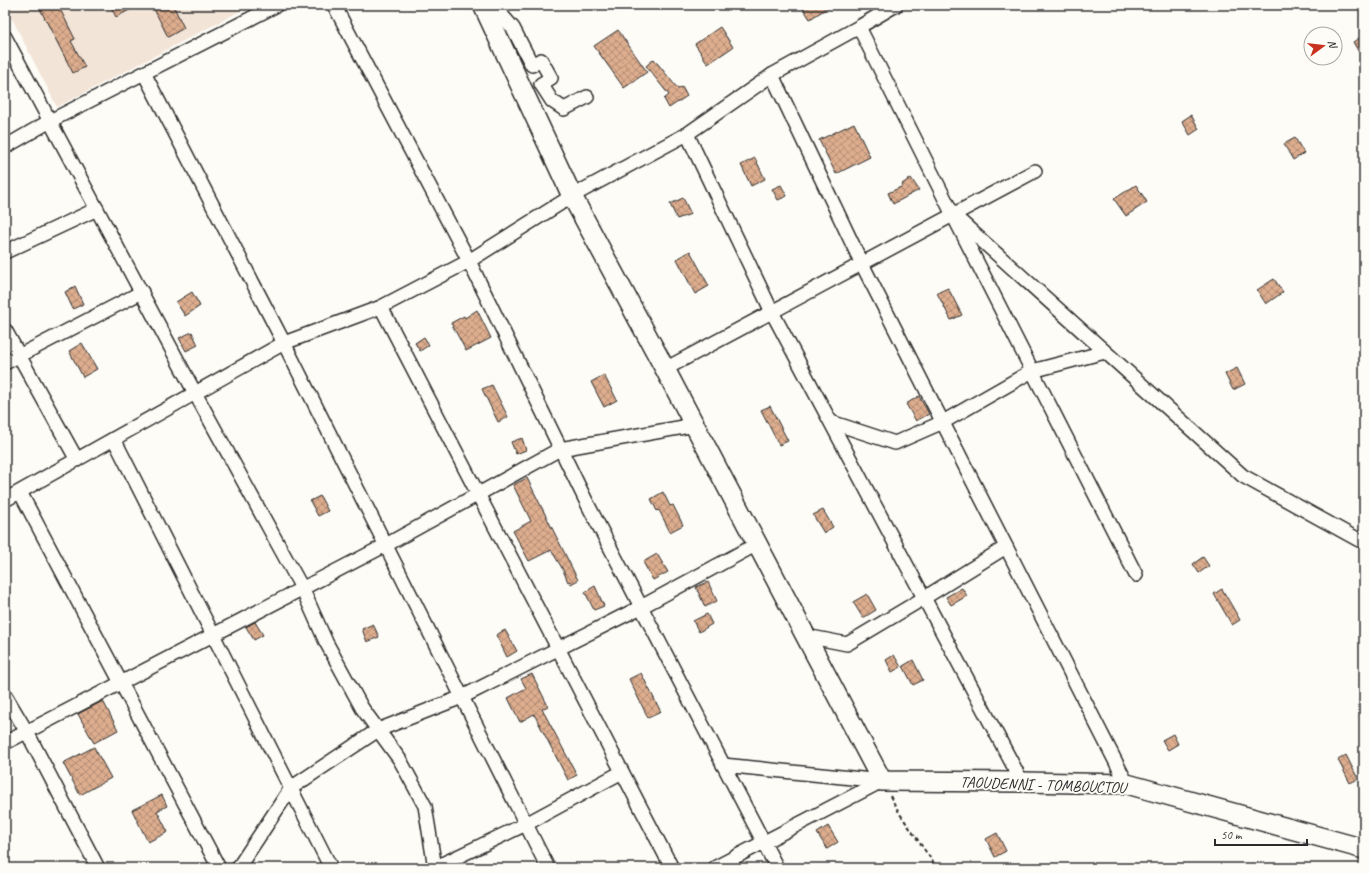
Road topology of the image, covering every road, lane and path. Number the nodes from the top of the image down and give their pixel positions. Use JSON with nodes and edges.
{"nodes":[{"id":1,"x":277,"y":5,"type":"edge"},
{"id":2,"x":334,"y":5,"type":"edge"},
{"id":3,"x":483,"y":5,"type":"edge"},
{"id":4,"x":493,"y":5,"type":"edge"},
{"id":5,"x":896,"y":5,"type":"edge"},
{"id":6,"x":859,"y":27,"type":"junction"},
{"id":7,"x":5,"y":38,"type":"edge"},
{"id":8,"x":144,"y":73,"type":"junction"},
{"id":9,"x":772,"y":75,"type":"junction"},
{"id":10,"x":587,"y":97,"type":"dead end"},
{"id":11,"x":50,"y":121,"type":"junction"},
{"id":12,"x":687,"y":134,"type":"junction"},
{"id":13,"x":5,"y":146,"type":"edge"},
{"id":14,"x":1035,"y":171,"type":"dead end"},
{"id":15,"x":572,"y":196,"type":"junction"},
{"id":16,"x":97,"y":209,"type":"junction"},
{"id":17,"x":953,"y":215,"type":"junction"},
{"id":18,"x":5,"y":252,"type":"edge"},
{"id":19,"x":469,"y":261,"type":"junction"},
{"id":20,"x":862,"y":264,"type":"junction"},
{"id":21,"x":142,"y":292,"type":"junction"},
{"id":22,"x":381,"y":307,"type":"junction"},
{"id":23,"x":772,"y":312,"type":"junction"},
{"id":24,"x":5,"y":330,"type":"edge"},
{"id":25,"x":284,"y":343,"type":"junction"},
{"id":26,"x":1105,"y":352,"type":"junction"},
{"id":27,"x":19,"y":356,"type":"junction"},
{"id":28,"x":5,"y":363,"type":"edge"},
{"id":29,"x":665,"y":369,"type":"junction"},
{"id":30,"x":1032,"y":370,"type":"junction"},
{"id":31,"x":195,"y":393,"type":"junction"},
{"id":32,"x":831,"y":422,"type":"junction"},
{"id":33,"x":943,"y":422,"type":"junction"},
{"id":34,"x":695,"y":425,"type":"junction"},
{"id":35,"x":114,"y":439,"type":"junction"},
{"id":36,"x":560,"y":449,"type":"junction"},
{"id":37,"x":76,"y":460,"type":"junction"},
{"id":38,"x":20,"y":492,"type":"junction"},
{"id":39,"x":478,"y":494,"type":"junction"},
{"id":40,"x":5,"y":500,"type":"edge"},
{"id":41,"x":1364,"y":540,"type":"edge"},
{"id":42,"x":758,"y":544,"type":"junction"},
{"id":43,"x":386,"y":545,"type":"junction"},
{"id":44,"x":1006,"y":547,"type":"junction"},
{"id":45,"x":1136,"y":575,"type":"dead end"},
{"id":46,"x":302,"y":588,"type":"junction"},
{"id":47,"x":924,"y":598,"type":"junction"},
{"id":48,"x":641,"y":607,"type":"junction"},
{"id":49,"x":213,"y":634,"type":"junction"},
{"id":50,"x":806,"y":636,"type":"junction"},
{"id":51,"x":558,"y":649,"type":"junction"},
{"id":52,"x":121,"y":682,"type":"junction"},
{"id":53,"x":5,"y":695,"type":"edge"},
{"id":54,"x":462,"y":697,"type":"junction"},
{"id":55,"x":378,"y":730,"type":"junction"},
{"id":56,"x":27,"y":731,"type":"junction"},
{"id":57,"x":5,"y":743,"type":"edge"},
{"id":58,"x":723,"y":765,"type":"junction"},
{"id":59,"x":622,"y":772,"type":"junction"},
{"id":60,"x":882,"y":781,"type":"junction"},
{"id":61,"x":1022,"y":782,"type":"junction"},
{"id":62,"x":1127,"y":784,"type":"junction"},
{"id":63,"x":291,"y":788,"type":"junction"},
{"id":64,"x":526,"y":824,"type":"junction"},
{"id":65,"x":764,"y":842,"type":"junction"},
{"id":66,"x":1364,"y":849,"type":"edge"},
{"id":67,"x":98,"y":868,"type":"edge"},
{"id":68,"x":219,"y":868,"type":"edge"},
{"id":69,"x":238,"y":868,"type":"edge"},
{"id":70,"x":331,"y":868,"type":"edge"},
{"id":71,"x":434,"y":868,"type":"edge"},
{"id":72,"x":548,"y":868,"type":"edge"},
{"id":73,"x":672,"y":868,"type":"edge"},
{"id":74,"x":714,"y":868,"type":"edge"},
{"id":75,"x":777,"y":868,"type":"edge"},
{"id":76,"x":937,"y":868,"type":"edge"}],
"edges":[{"from":1,"to":8,"type":"street"},
{"from":2,"to":19,"type":"street"},
{"from":3,"to":15,"type":"street"},
{"from":4,"to":10,"type":"street"},
{"from":5,"to":6,"type":"street"},
{"from":6,"to":9,"type":"street"},
{"from":6,"to":17,"type":"street"},
{"from":7,"to":11,"type":"street"},
{"from":8,"to":11,"type":"street"},
{"from":8,"to":25,"type":"street"},
{"from":9,"to":12,"type":"street"},
{"from":9,"to":20,"type":"street"},
{"from":11,"to":13,"type":"street"},
{"from":11,"to":16,"type":"street"},
{"from":12,"to":15,"type":"street"},
{"from":12,"to":23,"type":"street"},
{"from":14,"to":17,"type":"street"},
{"from":15,"to":19,"type":"street"},
{"from":15,"to":29,"type":"street"},
{"from":16,"to":18,"type":"street"},
{"from":16,"to":21,"type":"street"},
{"from":17,"to":20,"type":"street"},
{"from":17,"to":26,"type":"street"},
{"from":17,"to":30,"type":"street"},
{"from":19,"to":22,"type":"street"},
{"from":19,"to":36,"type":"street"},
{"from":20,"to":23,"type":"street"},
{"from":20,"to":33,"type":"street"},
{"from":21,"to":27,"type":"street"},
{"from":21,"to":31,"type":"street"},
{"from":22,"to":25,"type":"street"},
{"from":22,"to":39,"type":"street"},
{"from":23,"to":29,"type":"street"},
{"from":23,"to":32,"type":"street"},
{"from":24,"to":27,"type":"street"},
{"from":25,"to":31,"type":"street"},
{"from":25,"to":43,"type":"street"},
{"from":26,"to":30,"type":"street"},
{"from":26,"to":41,"type":"street"},
{"from":27,"to":28,"type":"street"},
{"from":27,"to":37,"type":"street"},
{"from":29,"to":34,"type":"street"},
{"from":30,"to":33,"type":"street"},
{"from":30,"to":45,"type":"street"},
{"from":31,"to":35,"type":"street"},
{"from":31,"to":46,"type":"street"},
{"from":32,"to":33,"type":"street"},
{"from":32,"to":47,"type":"street"},
{"from":33,"to":44,"type":"street"},
{"from":34,"to":36,"type":"street"},
{"from":34,"to":42,"type":"street"},
{"from":35,"to":37,"type":"street"},
{"from":35,"to":49,"type":"street"},
{"from":36,"to":39,"type":"street"},
{"from":36,"to":48,"type":"street"},
{"from":37,"to":38,"type":"street"},
{"from":38,"to":40,"type":"street"},
{"from":38,"to":52,"type":"street"},
{"from":39,"to":43,"type":"street"},
{"from":39,"to":51,"type":"street"},
{"from":42,"to":48,"type":"street"},
{"from":42,"to":50,"type":"street"},
{"from":43,"to":46,"type":"street"},
{"from":43,"to":54,"type":"street"},
{"from":44,"to":47,"type":"street"},
{"from":44,"to":62,"type":"street"},
{"from":46,"to":49,"type":"street"},
{"from":46,"to":55,"type":"street"},
{"from":47,"to":50,"type":"street"},
{"from":47,"to":61,"type":"street"},
{"from":48,"to":51,"type":"street"},
{"from":48,"to":58,"type":"street"},
{"from":49,"to":52,"type":"street"},
{"from":49,"to":63,"type":"street"},
{"from":50,"to":60,"type":"street"},
{"from":51,"to":54,"type":"street"},
{"from":51,"to":59,"type":"street"},
{"from":52,"to":56,"type":"street"},
{"from":52,"to":68,"type":"street"},
{"from":53,"to":56,"type":"street"},
{"from":54,"to":55,"type":"street"},
{"from":54,"to":64,"type":"street"},
{"from":55,"to":63,"type":"street"},
{"from":55,"to":71,"type":"street"},
{"from":56,"to":57,"type":"street"},
{"from":56,"to":67,"type":"street"},
{"from":58,"to":60,"type":"street"},
{"from":58,"to":65,"type":"street"},
{"from":59,"to":64,"type":"street"},
{"from":59,"to":73,"type":"street"},
{"from":60,"to":61,"type":"street","name":"TAOUDENNI - TOMBOUCTOU"},
{"from":60,"to":65,"type":"street"},
{"from":60,"to":76,"type":"path"},
{"from":61,"to":62,"type":"street","name":"TAOUDENNI - TOMBOUCTOU"},
{"from":62,"to":66,"type":"street","name":"TAOUDENNI - TOMBOUCTOU"},
{"from":63,"to":69,"type":"street"},
{"from":63,"to":70,"type":"street"},
{"from":64,"to":71,"type":"street"},
{"from":64,"to":72,"type":"street"},
{"from":65,"to":74,"type":"street"},
{"from":65,"to":75,"type":"street"}]}
